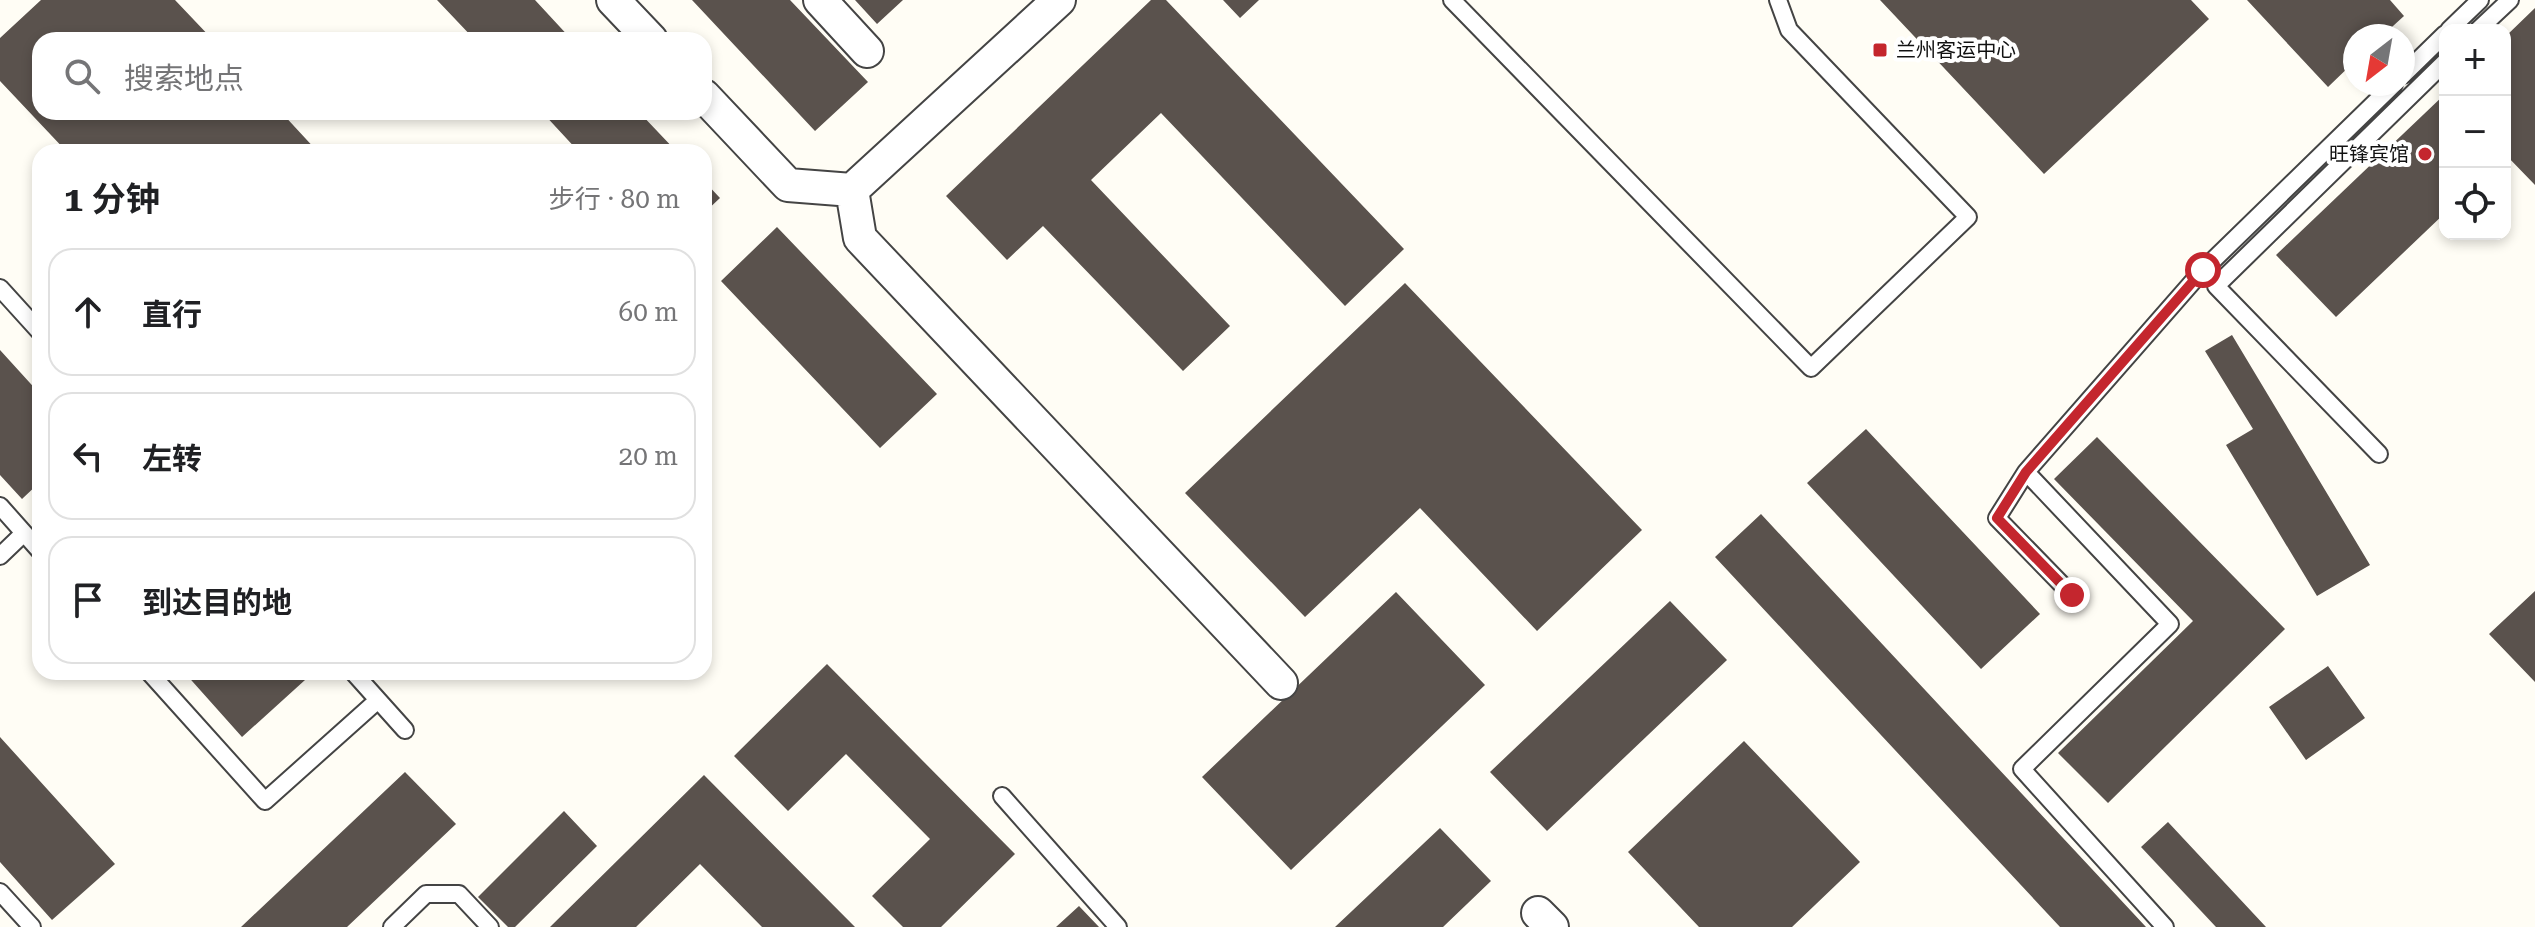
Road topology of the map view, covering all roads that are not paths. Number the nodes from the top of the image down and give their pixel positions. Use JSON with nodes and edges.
{"nodes":[{"id":1,"x":613,"y":0,"type":"edge"},
{"id":2,"x":820,"y":0,"type":"edge"},
{"id":3,"x":1059,"y":0,"type":"edge"},
{"id":4,"x":1452,"y":0,"type":"edge"},
{"id":5,"x":1778,"y":0,"type":"edge"},
{"id":6,"x":2480,"y":0,"type":"edge"},
{"id":7,"x":2510,"y":0,"type":"edge"},
{"id":8,"x":2455,"y":24,"type":"edge"},
{"id":9,"x":2484,"y":24,"type":"edge"},
{"id":10,"x":643,"y":32,"type":"edge"},
{"id":11,"x":2439,"y":40,"type":"edge"},
{"id":12,"x":867,"y":51,"type":"dead end"},
{"id":13,"x":2415,"y":63,"type":"edge"},
{"id":14,"x":2439,"y":68,"type":"edge"},
{"id":15,"x":2382,"y":96,"type":"edge"},
{"id":16,"x":712,"y":104,"type":"edge"},
{"id":17,"x":852,"y":190,"type":"junction"},
{"id":18,"x":0,"y":288,"type":"edge"},
{"id":19,"x":32,"y":323,"type":"edge"},
{"id":20,"x":2379,"y":454,"type":"dead end"},
{"id":21,"x":2026,"y":472,"type":"junction"},
{"id":22,"x":0,"y":506,"type":"edge"},
{"id":23,"x":24,"y":533,"type":"junction"},
{"id":24,"x":32,"y":542,"type":"edge"},
{"id":25,"x":0,"y":556,"type":"edge"},
{"id":26,"x":2072,"y":595,"type":"dead end"},
{"id":27,"x":156,"y":680,"type":"edge"},
{"id":28,"x":360,"y":680,"type":"edge"},
{"id":29,"x":1281,"y":683,"type":"dead end"},
{"id":30,"x":378,"y":700,"type":"junction"},
{"id":31,"x":405,"y":730,"type":"dead end"},
{"id":32,"x":1002,"y":796,"type":"dead end"},
{"id":33,"x":0,"y":892,"type":"edge"},
{"id":34,"x":32,"y":927,"type":"edge"},
{"id":35,"x":392,"y":927,"type":"edge"},
{"id":36,"x":490,"y":927,"type":"edge"},
{"id":37,"x":1118,"y":927,"type":"edge"},
{"id":38,"x":2165,"y":927,"type":"edge"}],
"edges":[{"from":1,"to":10,"type":"street"},
{"from":2,"to":12,"type":"street"},
{"from":3,"to":17,"type":"street"},
{"from":4,"to":5,"type":"lane"},
{"from":6,"to":8,"type":"lane"},
{"from":7,"to":9,"type":"lane"},
{"from":11,"to":13,"type":"lane"},
{"from":14,"to":20,"type":"lane"},
{"from":15,"to":21,"type":"lane"},
{"from":16,"to":17,"type":"street"},
{"from":17,"to":29,"type":"street"},
{"from":18,"to":19,"type":"lane"},
{"from":21,"to":26,"type":"lane"},
{"from":21,"to":38,"type":"lane"},
{"from":22,"to":23,"type":"lane"},
{"from":23,"to":24,"type":"lane"},
{"from":23,"to":25,"type":"lane"},
{"from":27,"to":30,"type":"lane"},
{"from":28,"to":30,"type":"lane"},
{"from":30,"to":31,"type":"lane"},
{"from":32,"to":37,"type":"lane"},
{"from":33,"to":34,"type":"lane"},
{"from":35,"to":36,"type":"lane"}]}
